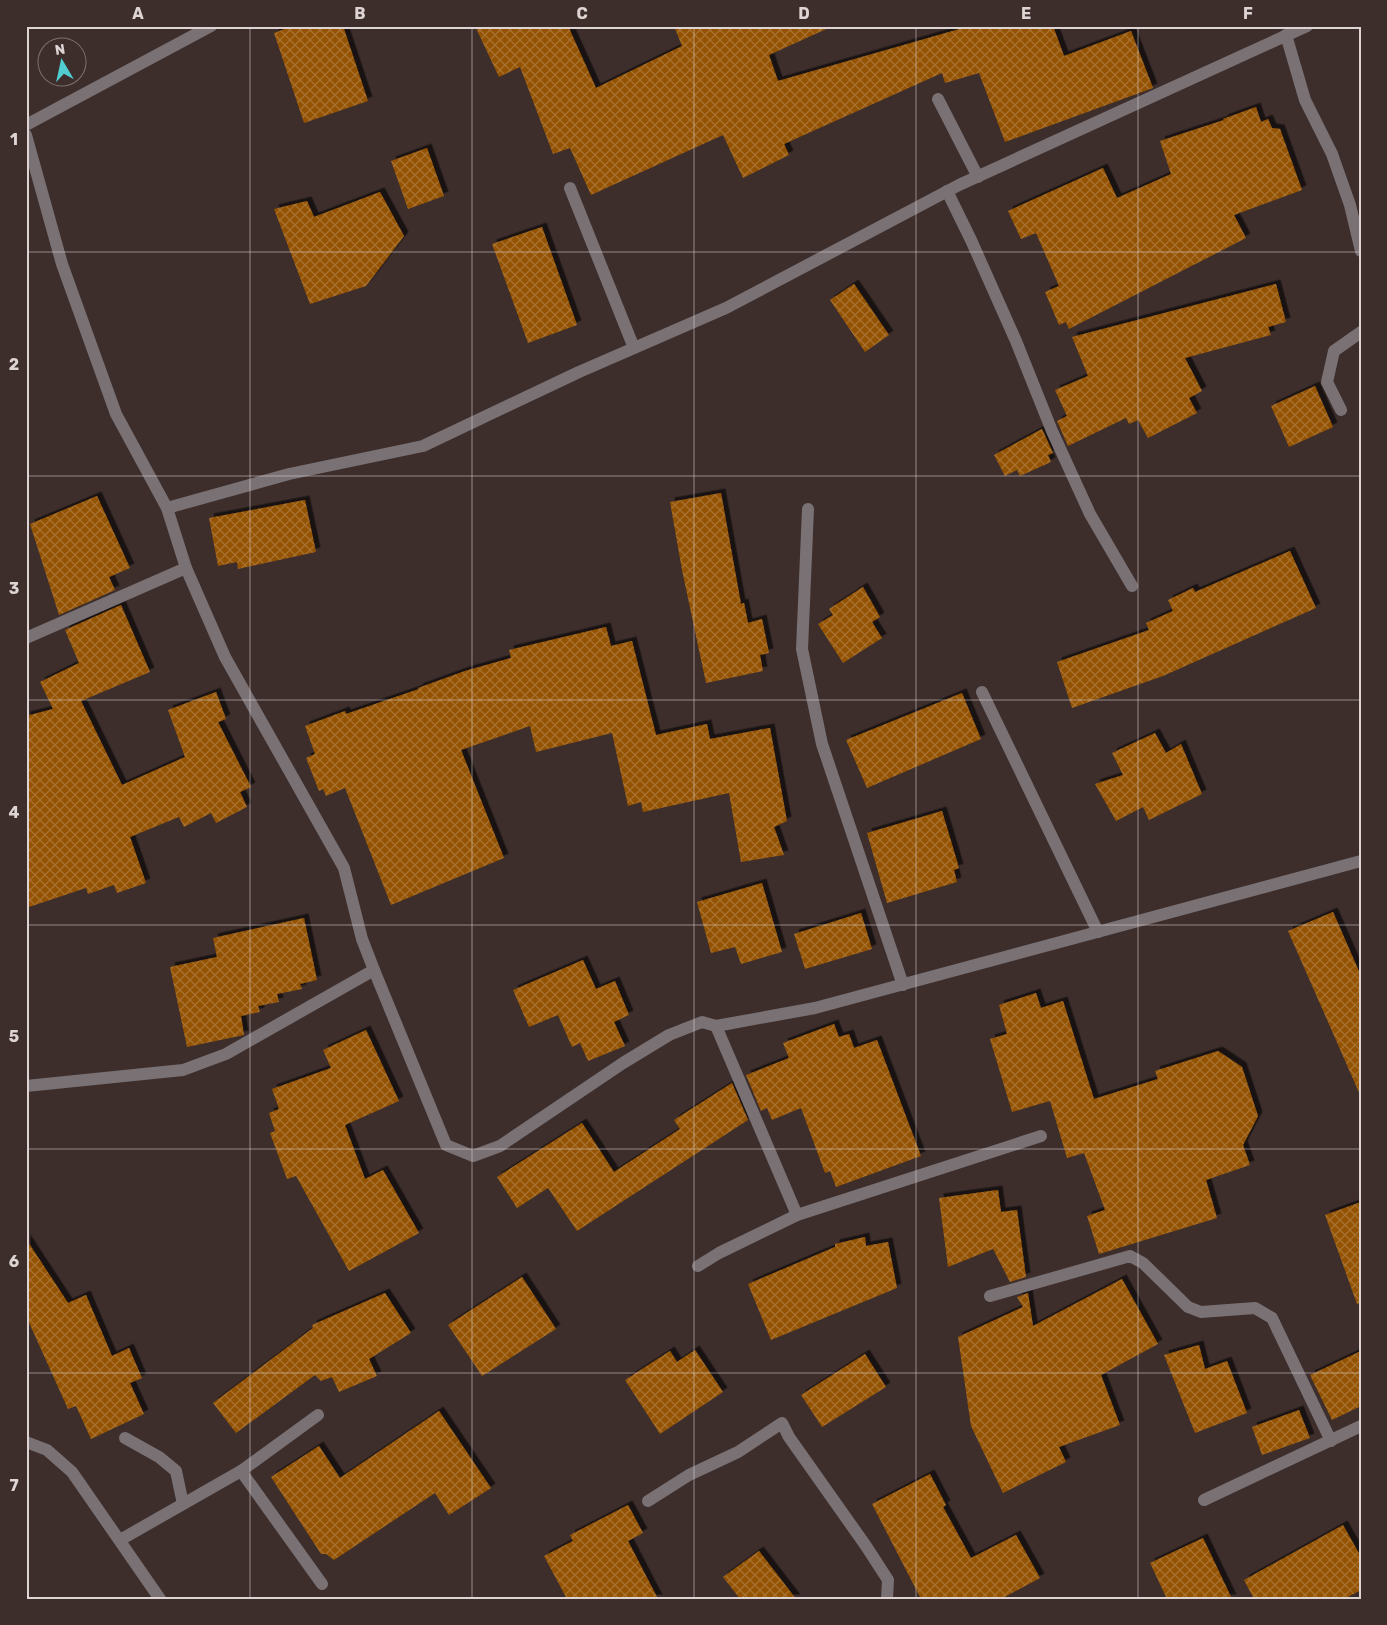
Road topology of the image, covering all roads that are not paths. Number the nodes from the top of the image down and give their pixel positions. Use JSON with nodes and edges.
{"nodes":[{"id":1,"x":211,"y":26,"type":"edge"},
{"id":2,"x":1307,"y":26,"type":"edge"},
{"id":3,"x":1286,"y":35,"type":"junction"},
{"id":4,"x":938,"y":99,"type":"dead end"},
{"id":5,"x":26,"y":125,"type":"edge"},
{"id":6,"x":26,"y":135,"type":"edge"},
{"id":7,"x":978,"y":177,"type":"junction"},
{"id":8,"x":570,"y":188,"type":"dead end"},
{"id":9,"x":947,"y":191,"type":"junction"},
{"id":10,"x":1361,"y":251,"type":"edge"},
{"id":11,"x":1361,"y":332,"type":"edge"},
{"id":12,"x":634,"y":348,"type":"junction"},
{"id":13,"x":1340,"y":410,"type":"dead end"},
{"id":14,"x":167,"y":508,"type":"junction"},
{"id":15,"x":808,"y":508,"type":"dead end"},
{"id":16,"x":186,"y":568,"type":"junction"},
{"id":17,"x":1132,"y":586,"type":"dead end"},
{"id":18,"x":26,"y":638,"type":"edge"},
{"id":19,"x":982,"y":692,"type":"dead end"},
{"id":20,"x":1361,"y":861,"type":"edge"},
{"id":21,"x":1098,"y":932,"type":"junction"},
{"id":22,"x":374,"y":970,"type":"junction"},
{"id":23,"x":903,"y":985,"type":"junction"},
{"id":24,"x":716,"y":1026,"type":"junction"},
{"id":25,"x":26,"y":1086,"type":"edge"},
{"id":26,"x":1041,"y":1136,"type":"dead end"},
{"id":27,"x":797,"y":1215,"type":"junction"},
{"id":28,"x":698,"y":1266,"type":"dead end"},
{"id":29,"x":990,"y":1296,"type":"dead end"},
{"id":30,"x":318,"y":1414,"type":"dead end"},
{"id":31,"x":1361,"y":1426,"type":"edge"},
{"id":32,"x":125,"y":1438,"type":"dead end"},
{"id":33,"x":1331,"y":1441,"type":"junction"},
{"id":34,"x":26,"y":1442,"type":"edge"},
{"id":35,"x":241,"y":1471,"type":"junction"},
{"id":36,"x":1204,"y":1500,"type":"dead end"},
{"id":37,"x":648,"y":1501,"type":"dead end"},
{"id":38,"x":183,"y":1504,"type":"junction"},
{"id":39,"x":120,"y":1540,"type":"junction"},
{"id":40,"x":322,"y":1584,"type":"dead end"},
{"id":41,"x":160,"y":1599,"type":"edge"},
{"id":42,"x":887,"y":1599,"type":"edge"}],
"edges":[{"from":1,"to":5,"type":"street"},
{"from":2,"to":3,"type":"street"},
{"from":3,"to":7,"type":"street"},
{"from":3,"to":10,"type":"street"},
{"from":4,"to":7,"type":"street"},
{"from":6,"to":14,"type":"street"},
{"from":7,"to":9,"type":"street"},
{"from":8,"to":12,"type":"street"},
{"from":9,"to":12,"type":"street"},
{"from":9,"to":17,"type":"street"},
{"from":11,"to":13,"type":"street"},
{"from":12,"to":14,"type":"street"},
{"from":14,"to":16,"type":"street"},
{"from":15,"to":23,"type":"street"},
{"from":16,"to":18,"type":"street"},
{"from":16,"to":22,"type":"street"},
{"from":19,"to":21,"type":"street"},
{"from":20,"to":21,"type":"street"},
{"from":21,"to":23,"type":"street"},
{"from":22,"to":24,"type":"street"},
{"from":22,"to":25,"type":"street"},
{"from":23,"to":24,"type":"street"},
{"from":24,"to":27,"type":"street"},
{"from":26,"to":27,"type":"street"},
{"from":27,"to":28,"type":"street"},
{"from":29,"to":33,"type":"street"},
{"from":30,"to":35,"type":"street"},
{"from":31,"to":33,"type":"street"},
{"from":32,"to":38,"type":"street"},
{"from":33,"to":36,"type":"street"},
{"from":34,"to":39,"type":"street"},
{"from":35,"to":38,"type":"street"},
{"from":35,"to":40,"type":"street"},
{"from":37,"to":42,"type":"street"},
{"from":38,"to":39,"type":"street"},
{"from":39,"to":41,"type":"street"}]}
